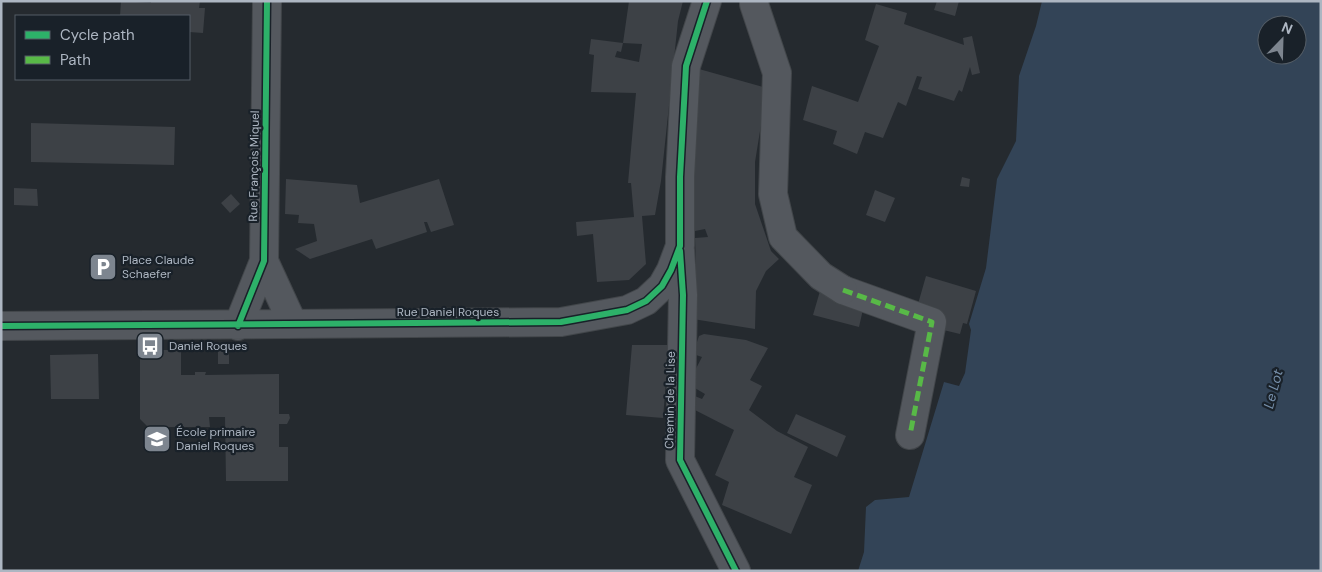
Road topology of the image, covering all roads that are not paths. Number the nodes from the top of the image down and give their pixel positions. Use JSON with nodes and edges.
{"nodes":[{"id":1,"x":267,"y":1,"type":"edge"},
{"id":2,"x":707,"y":1,"type":"edge"},
{"id":3,"x":754,"y":2,"type":"edge"},
{"id":4,"x":680,"y":246,"type":"junction"},
{"id":5,"x":264,"y":261,"type":"junction"},
{"id":6,"x":293,"y":324,"type":"junction"},
{"id":7,"x":1,"y":326,"type":"edge"},
{"id":8,"x":238,"y":326,"type":"junction"},
{"id":9,"x":910,"y":435,"type":"dead end"},
{"id":10,"x":736,"y":571,"type":"edge"}],
"edges":[{"from":1,"to":5,"type":"street","name":"Rue François Miquel"},
{"from":2,"to":4,"type":"street","name":"Rue Daniel Roques"},
{"from":3,"to":9,"type":"street"},
{"from":4,"to":6,"type":"street","name":"Rue Daniel Roques"},
{"from":4,"to":10,"type":"street","name":"Chemin de la Lise"},
{"from":5,"to":6,"type":"street"},
{"from":5,"to":8,"type":"street","name":"Rue François Miquel"},
{"from":6,"to":8,"type":"street","name":"Rue Daniel Roques"},
{"from":7,"to":8,"type":"street","name":"Rue Daniel Roques"}]}
